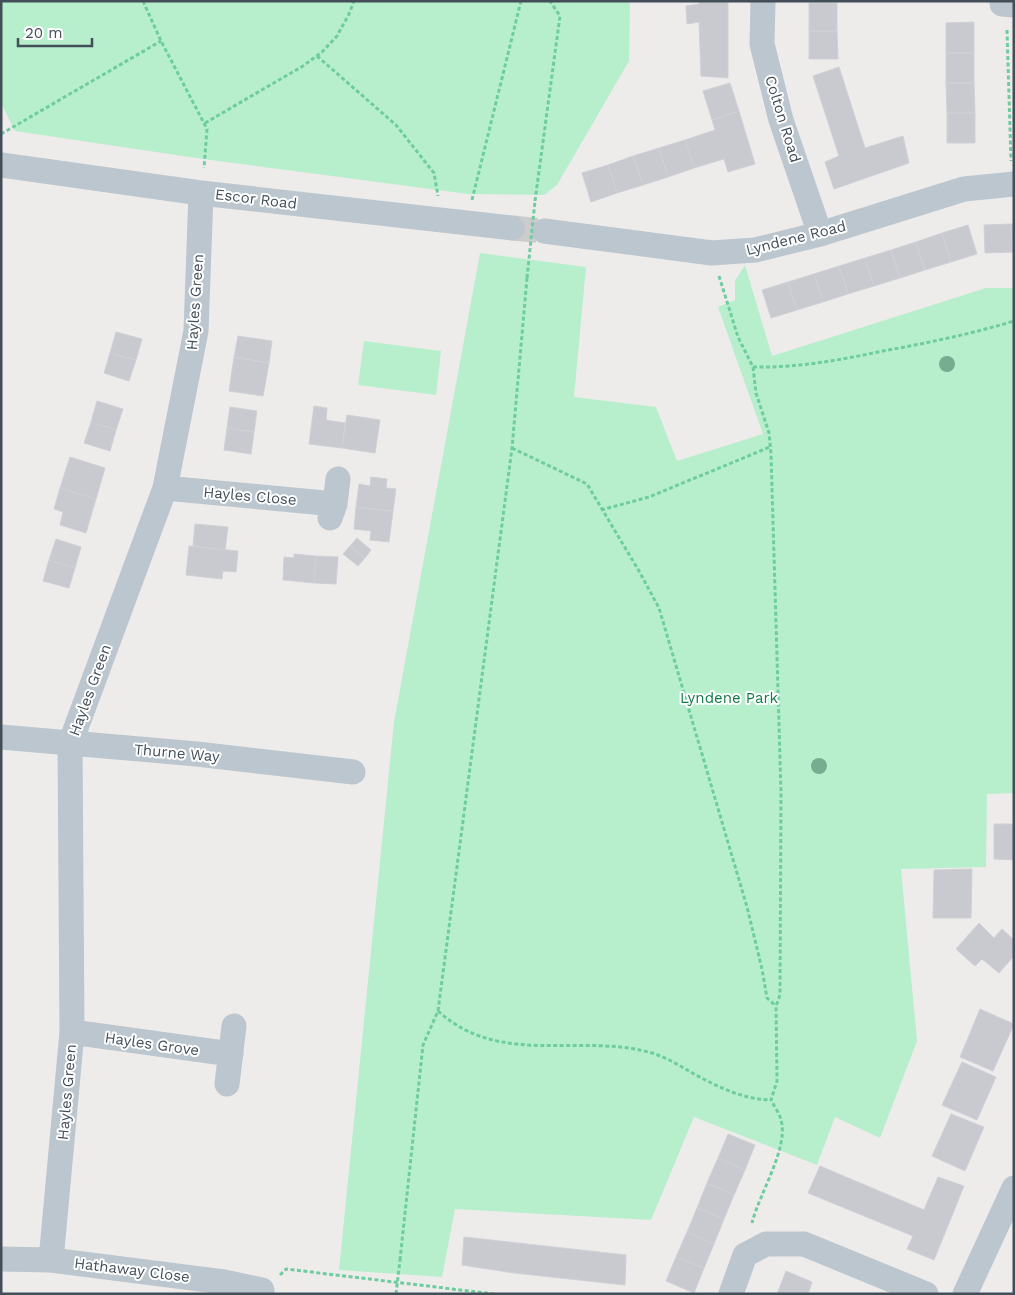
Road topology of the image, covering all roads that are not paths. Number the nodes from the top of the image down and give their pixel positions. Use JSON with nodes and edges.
{"nodes":[{"id":1,"x":764,"y":1,"type":"edge"},
{"id":2,"x":1002,"y":1,"type":"edge"},
{"id":3,"x":1010,"y":16,"type":"edge"},
{"id":4,"x":1,"y":165,"type":"edge"},
{"id":5,"x":1013,"y":184,"type":"edge"},
{"id":6,"x":201,"y":193,"type":"junction"},
{"id":7,"x":512,"y":228,"type":"tunnel mouth"},
{"id":8,"x":544,"y":230,"type":"tunnel mouth"},
{"id":9,"x":820,"y":234,"type":"junction"},
{"id":10,"x":338,"y":479,"type":"dead end"},
{"id":11,"x":165,"y":488,"type":"junction"},
{"id":12,"x":1,"y":736,"type":"edge"},
{"id":13,"x":70,"y":744,"type":"junction"},
{"id":14,"x":353,"y":772,"type":"dead end"},
{"id":15,"x":234,"y":1026,"type":"dead end"},
{"id":16,"x":72,"y":1032,"type":"junction"},
{"id":17,"x":231,"y":1054,"type":"junction"},
{"id":18,"x":227,"y":1084,"type":"dead end"},
{"id":19,"x":1014,"y":1188,"type":"edge"},
{"id":20,"x":1,"y":1259,"type":"edge"},
{"id":21,"x":50,"y":1260,"type":"junction"},
{"id":22,"x":223,"y":1288,"type":"edge"},
{"id":23,"x":262,"y":1290,"type":"road end"},
{"id":24,"x":731,"y":1294,"type":"edge"},
{"id":25,"x":926,"y":1294,"type":"edge"},
{"id":26,"x":965,"y":1294,"type":"edge"}],
"edges":[{"from":1,"to":9,"type":"street","name":"Colton Road"},
{"from":2,"to":3,"type":"street"},
{"from":4,"to":6,"type":"street","name":"Escor Road"},
{"from":5,"to":9,"type":"street","name":"Lyndene Road"},
{"from":6,"to":7,"type":"street","name":"Escor Road"},
{"from":6,"to":11,"type":"street","name":"Hayles Green"},
{"from":8,"to":9,"type":"street","name":"Lyndene Road"},
{"from":10,"to":11,"type":"street","name":"Hayles Close"},
{"from":11,"to":13,"type":"street","name":"Hayles Green"},
{"from":12,"to":13,"type":"street","name":"Thurne Way"},
{"from":13,"to":14,"type":"street","name":"Thurne Way"},
{"from":13,"to":16,"type":"street","name":"Hayles Green"},
{"from":15,"to":17,"type":"street"},
{"from":16,"to":17,"type":"street","name":"Hayles Grove"},
{"from":16,"to":21,"type":"street","name":"Hayles Green"},
{"from":17,"to":18,"type":"street"},
{"from":19,"to":26,"type":"street"},
{"from":20,"to":21,"type":"street","name":"Hathaway Close"},
{"from":21,"to":22,"type":"street","name":"Hathaway Close"},
{"from":22,"to":23,"type":"street","name":"Hathaway Close"},
{"from":24,"to":25,"type":"street"}]}
